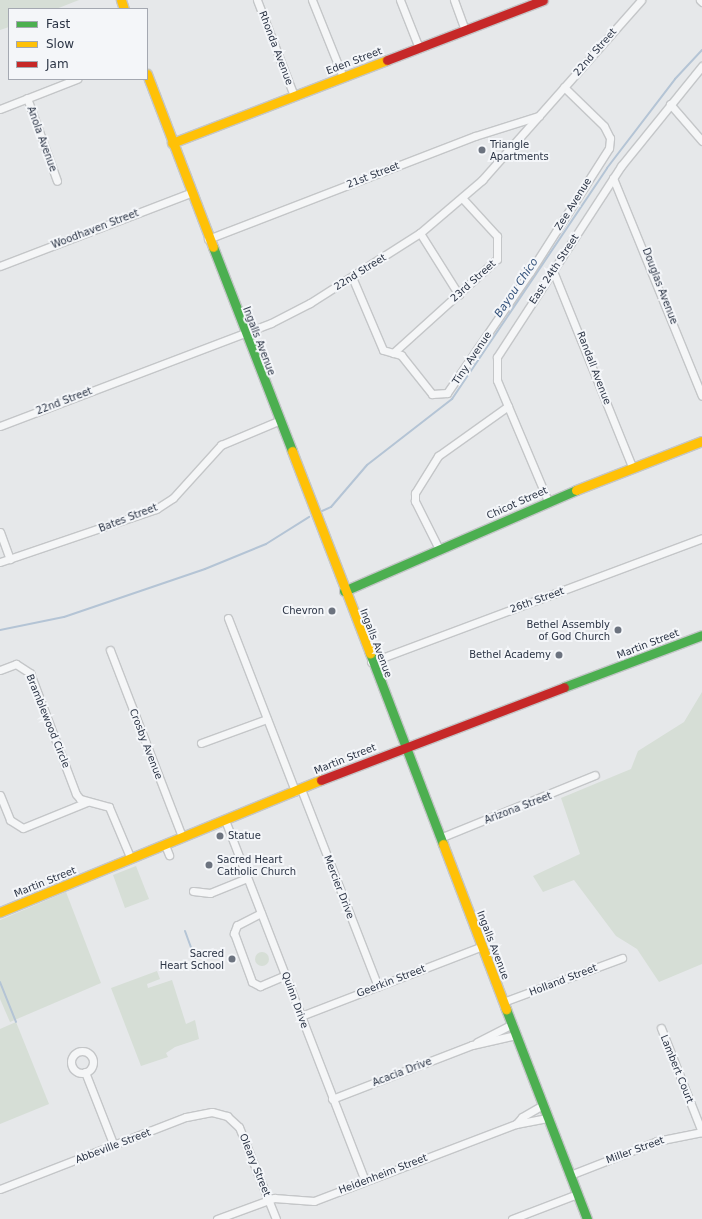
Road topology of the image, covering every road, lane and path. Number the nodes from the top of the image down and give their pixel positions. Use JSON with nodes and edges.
{"nodes":[{"id":1,"x":257,"y":0,"type":"edge"},
{"id":2,"x":312,"y":0,"type":"edge"},
{"id":3,"x":400,"y":0,"type":"edge"},
{"id":4,"x":454,"y":0,"type":"edge"},
{"id":5,"x":543,"y":0,"type":"edge"},
{"id":6,"x":641,"y":0,"type":"edge"},
{"id":7,"x":700,"y":0,"type":"edge"},
{"id":8,"x":702,"y":2,"type":"edge"},
{"id":9,"x":465,"y":30,"type":"junction"},
{"id":10,"x":419,"y":48,"type":"junction"},
{"id":11,"x":702,"y":66,"type":"edge"},
{"id":12,"x":148,"y":77,"type":"edge"},
{"id":13,"x":343,"y":77,"type":"junction"},
{"id":14,"x":74,"y":80,"type":"edge"},
{"id":15,"x":564,"y":87,"type":"junction"},
{"id":16,"x":294,"y":96,"type":"junction"},
{"id":17,"x":27,"y":98,"type":"junction"},
{"id":18,"x":670,"y":104,"type":"junction"},
{"id":19,"x":0,"y":108,"type":"edge"},
{"id":20,"x":539,"y":116,"type":"junction"},
{"id":21,"x":702,"y":142,"type":"edge"},
{"id":22,"x":172,"y":143,"type":"junction"},
{"id":23,"x":613,"y":178,"type":"junction"},
{"id":24,"x":57,"y":181,"type":"dead end"},
{"id":25,"x":190,"y":193,"type":"junction"},
{"id":26,"x":463,"y":199,"type":"junction"},
{"id":27,"x":420,"y":233,"type":"junction"},
{"id":28,"x":208,"y":239,"type":"junction"},
{"id":29,"x":0,"y":266,"type":"edge"},
{"id":30,"x":553,"y":271,"type":"junction"},
{"id":31,"x":352,"y":277,"type":"junction"},
{"id":32,"x":459,"y":295,"type":"junction"},
{"id":33,"x":493,"y":326,"type":"joint"},
{"id":34,"x":245,"y":334,"type":"junction"},
{"id":35,"x":393,"y":353,"type":"junction"},
{"id":36,"x":702,"y":396,"type":"edge"},
{"id":37,"x":508,"y":406,"type":"junction"},
{"id":38,"x":278,"y":421,"type":"junction"},
{"id":39,"x":0,"y":426,"type":"edge"},
{"id":40,"x":702,"y":441,"type":"edge"},
{"id":41,"x":632,"y":467,"type":"junction"},
{"id":42,"x":548,"y":501,"type":"junction"},
{"id":43,"x":0,"y":532,"type":"edge"},
{"id":44,"x":702,"y":538,"type":"edge"},
{"id":45,"x":439,"y":549,"type":"junction"},
{"id":46,"x":10,"y":559,"type":"junction"},
{"id":47,"x":0,"y":562,"type":"edge"},
{"id":48,"x":344,"y":591,"type":"junction"},
{"id":49,"x":228,"y":618,"type":"dead end"},
{"id":50,"x":702,"y":635,"type":"edge"},
{"id":51,"x":110,"y":650,"type":"dead end"},
{"id":52,"x":371,"y":662,"type":"junction"},
{"id":53,"x":0,"y":670,"type":"edge"},
{"id":54,"x":267,"y":718,"type":"junction"},
{"id":55,"x":202,"y":743,"type":"dead end"},
{"id":56,"x":404,"y":747,"type":"junction"},
{"id":57,"x":595,"y":775,"type":"dead end"},
{"id":58,"x":298,"y":790,"type":"junction"},
{"id":59,"x":0,"y":795,"type":"edge"},
{"id":60,"x":79,"y":802,"type":"junction"},
{"id":61,"x":225,"y":820,"type":"junction"},
{"id":62,"x":182,"y":838,"type":"junction"},
{"id":63,"x":440,"y":838,"type":"junction"},
{"id":64,"x":165,"y":845,"type":"junction"},
{"id":65,"x":169,"y":855,"type":"dead end"},
{"id":66,"x":131,"y":859,"type":"junction"},
{"id":67,"x":247,"y":878,"type":"junction"},
{"id":68,"x":193,"y":891,"type":"dead end"},
{"id":69,"x":0,"y":912,"type":"edge"},
{"id":70,"x":261,"y":913,"type":"junction"},
{"id":71,"x":482,"y":946,"type":"junction"},
{"id":72,"x":622,"y":958,"type":"dead end"},
{"id":73,"x":286,"y":975,"type":"junction"},
{"id":74,"x":378,"y":986,"type":"junction"},
{"id":75,"x":503,"y":1002,"type":"junction"},
{"id":76,"x":301,"y":1016,"type":"junction"},
{"id":77,"x":512,"y":1024,"type":"junction"},
{"id":78,"x":660,"y":1028,"type":"dead end"},
{"id":79,"x":516,"y":1035,"type":"junction"},
{"id":80,"x":472,"y":1045,"type":"junction"},
{"id":81,"x":86,"y":1072,"type":"dead end"},
{"id":82,"x":332,"y":1098,"type":"junction"},
{"id":83,"x":543,"y":1105,"type":"junction"},
{"id":84,"x":227,"y":1116,"type":"joint"},
{"id":85,"x":548,"y":1118,"type":"junction"},
{"id":86,"x":516,"y":1124,"type":"junction"},
{"id":87,"x":702,"y":1132,"type":"edge"},
{"id":88,"x":114,"y":1146,"type":"junction"},
{"id":89,"x":570,"y":1175,"type":"junction"},
{"id":90,"x":365,"y":1181,"type":"junction"},
{"id":91,"x":0,"y":1189,"type":"edge"},
{"id":92,"x":577,"y":1194,"type":"junction"},
{"id":93,"x":268,"y":1200,"type":"junction"},
{"id":94,"x":217,"y":1219,"type":"edge"},
{"id":95,"x":276,"y":1219,"type":"edge"},
{"id":96,"x":512,"y":1219,"type":"edge"},
{"id":97,"x":587,"y":1219,"type":"edge"}],
"edges":[{"from":1,"to":16,"type":"street","name":"Rhonda Avenue"},
{"from":2,"to":13,"type":"street"},
{"from":3,"to":10,"type":"street"},
{"from":4,"to":9,"type":"street"},
{"from":5,"to":9,"type":"main road","name":"Eden Street"},
{"from":6,"to":15,"type":"street","name":"22nd Street"},
{"from":7,"to":8,"type":"street"},
{"from":9,"to":10,"type":"main road","name":"Eden Street"},
{"from":10,"to":13,"type":"main road","name":"Eden Street"},
{"from":11,"to":18,"type":"street","name":"East 24th Street"},
{"from":12,"to":22,"type":"main road","name":"Ingalls Avenue"},
{"from":13,"to":16,"type":"main road","name":"Eden Street"},
{"from":14,"to":17,"type":"street"},
{"from":15,"to":20,"type":"street","name":"22nd Street"},
{"from":15,"to":33,"type":"street","name":"Zee Avenue"},
{"from":16,"to":22,"type":"main road","name":"Eden Street"},
{"from":17,"to":19,"type":"street"},
{"from":17,"to":24,"type":"street","name":"Anola Avenue"},
{"from":18,"to":21,"type":"street"},
{"from":18,"to":23,"type":"street","name":"East 24th Street"},
{"from":20,"to":26,"type":"street","name":"22nd Street"},
{"from":20,"to":28,"type":"street","name":"21st Street"},
{"from":22,"to":25,"type":"main road","name":"Ingalls Avenue"},
{"from":23,"to":30,"type":"street","name":"East 24th Street"},
{"from":23,"to":36,"type":"street","name":"Douglas Avenue"},
{"from":25,"to":28,"type":"main road","name":"Ingalls Avenue"},
{"from":25,"to":29,"type":"street","name":"Woodhaven Street"},
{"from":26,"to":27,"type":"street","name":"22nd Street"},
{"from":26,"to":32,"type":"street","name":"23rd Street"},
{"from":27,"to":31,"type":"street","name":"22nd Street"},
{"from":27,"to":32,"type":"street"},
{"from":28,"to":34,"type":"main road","name":"Ingalls Avenue"},
{"from":30,"to":37,"type":"street","name":"East 24th Street"},
{"from":30,"to":41,"type":"street","name":"Randall Avenue"},
{"from":31,"to":34,"type":"street","name":"22nd Street"},
{"from":31,"to":35,"type":"street","name":"Tiny Avenue"},
{"from":32,"to":35,"type":"street","name":"23rd Street"},
{"from":33,"to":35,"type":"street","name":"Tiny Avenue"},
{"from":34,"to":38,"type":"main road","name":"Ingalls Avenue"},
{"from":34,"to":39,"type":"street","name":"22nd Street"},
{"from":37,"to":42,"type":"street","name":"East 24th Street"},
{"from":37,"to":45,"type":"street"},
{"from":38,"to":46,"type":"street","name":"Bates Street"},
{"from":38,"to":48,"type":"main road","name":"Ingalls Avenue"},
{"from":40,"to":41,"type":"main road","name":"Chicot Street"},
{"from":41,"to":42,"type":"main road","name":"Chicot Street"},
{"from":42,"to":45,"type":"main road","name":"Chicot Street"},
{"from":43,"to":46,"type":"street"},
{"from":44,"to":52,"type":"street","name":"26th Street"},
{"from":45,"to":48,"type":"main road","name":"Chicot Street"},
{"from":46,"to":47,"type":"street","name":"Bates Street"},
{"from":48,"to":52,"type":"main road","name":"Ingalls Avenue"},
{"from":49,"to":54,"type":"street","name":"Mercier Drive"},
{"from":50,"to":56,"type":"main road","name":"Martin Street"},
{"from":51,"to":62,"type":"street","name":"Crosby Avenue"},
{"from":52,"to":56,"type":"main road","name":"Ingalls Avenue"},
{"from":53,"to":60,"type":"street","name":"Bramblewood Circle"},
{"from":54,"to":55,"type":"street"},
{"from":54,"to":58,"type":"street","name":"Mercier Drive"},
{"from":56,"to":58,"type":"main road","name":"Martin Street"},
{"from":56,"to":63,"type":"main road","name":"Ingalls Avenue"},
{"from":57,"to":63,"type":"street","name":"Arizona Street"},
{"from":58,"to":61,"type":"main road","name":"Martin Street"},
{"from":58,"to":74,"type":"street","name":"Mercier Drive"},
{"from":59,"to":60,"type":"street"},
{"from":60,"to":66,"type":"street"},
{"from":61,"to":62,"type":"main road","name":"Martin Street"},
{"from":61,"to":67,"type":"street","name":"Quinn Drive"},
{"from":62,"to":64,"type":"main road","name":"Martin Street"},
{"from":63,"to":71,"type":"main road","name":"Ingalls Avenue"},
{"from":64,"to":65,"type":"street"},
{"from":64,"to":66,"type":"main road","name":"Martin Street"},
{"from":66,"to":69,"type":"main road","name":"Martin Street"},
{"from":67,"to":68,"type":"street"},
{"from":67,"to":70,"type":"street","name":"Quinn Drive"},
{"from":70,"to":73,"type":"street","name":"Quinn Drive"},
{"from":70,"to":73,"type":"street"},
{"from":71,"to":74,"type":"street","name":"Geerkin Street"},
{"from":71,"to":75,"type":"main road","name":"Ingalls Avenue"},
{"from":72,"to":75,"type":"street","name":"Holland Street"},
{"from":73,"to":76,"type":"street","name":"Quinn Drive"},
{"from":74,"to":76,"type":"street","name":"Geerkin Street"},
{"from":75,"to":77,"type":"main road","name":"Ingalls Avenue"},
{"from":76,"to":82,"type":"street","name":"Quinn Drive"},
{"from":77,"to":79,"type":"main road","name":"Ingalls Avenue"},
{"from":77,"to":80,"type":"street","name":"Acacia Drive"},
{"from":78,"to":87,"type":"street","name":"Lambert Court"},
{"from":79,"to":80,"type":"street","name":"Acacia Drive"},
{"from":79,"to":83,"type":"main road","name":"Ingalls Avenue"},
{"from":80,"to":82,"type":"street","name":"Acacia Drive"},
{"from":81,"to":88,"type":"street"},
{"from":82,"to":90,"type":"street","name":"Quinn Drive"},
{"from":83,"to":85,"type":"main road","name":"Ingalls Avenue"},
{"from":83,"to":86,"type":"street"},
{"from":84,"to":88,"type":"street","name":"Abbeville Street"},
{"from":84,"to":93,"type":"street","name":"Oleary Street"},
{"from":85,"to":86,"type":"street","name":"Heidenheim Street"},
{"from":85,"to":89,"type":"main road","name":"Ingalls Avenue"},
{"from":86,"to":90,"type":"street","name":"Heidenheim Street"},
{"from":87,"to":89,"type":"street","name":"Miller Street"},
{"from":88,"to":91,"type":"street","name":"Abbeville Street"},
{"from":89,"to":92,"type":"main road","name":"Ingalls Avenue"},
{"from":90,"to":93,"type":"street","name":"Heidenheim Street"},
{"from":92,"to":96,"type":"street"},
{"from":92,"to":97,"type":"main road","name":"Ingalls Avenue"},
{"from":93,"to":94,"type":"street","name":"Heidenheim Street"},
{"from":93,"to":95,"type":"street","name":"Oleary Street"}]}
